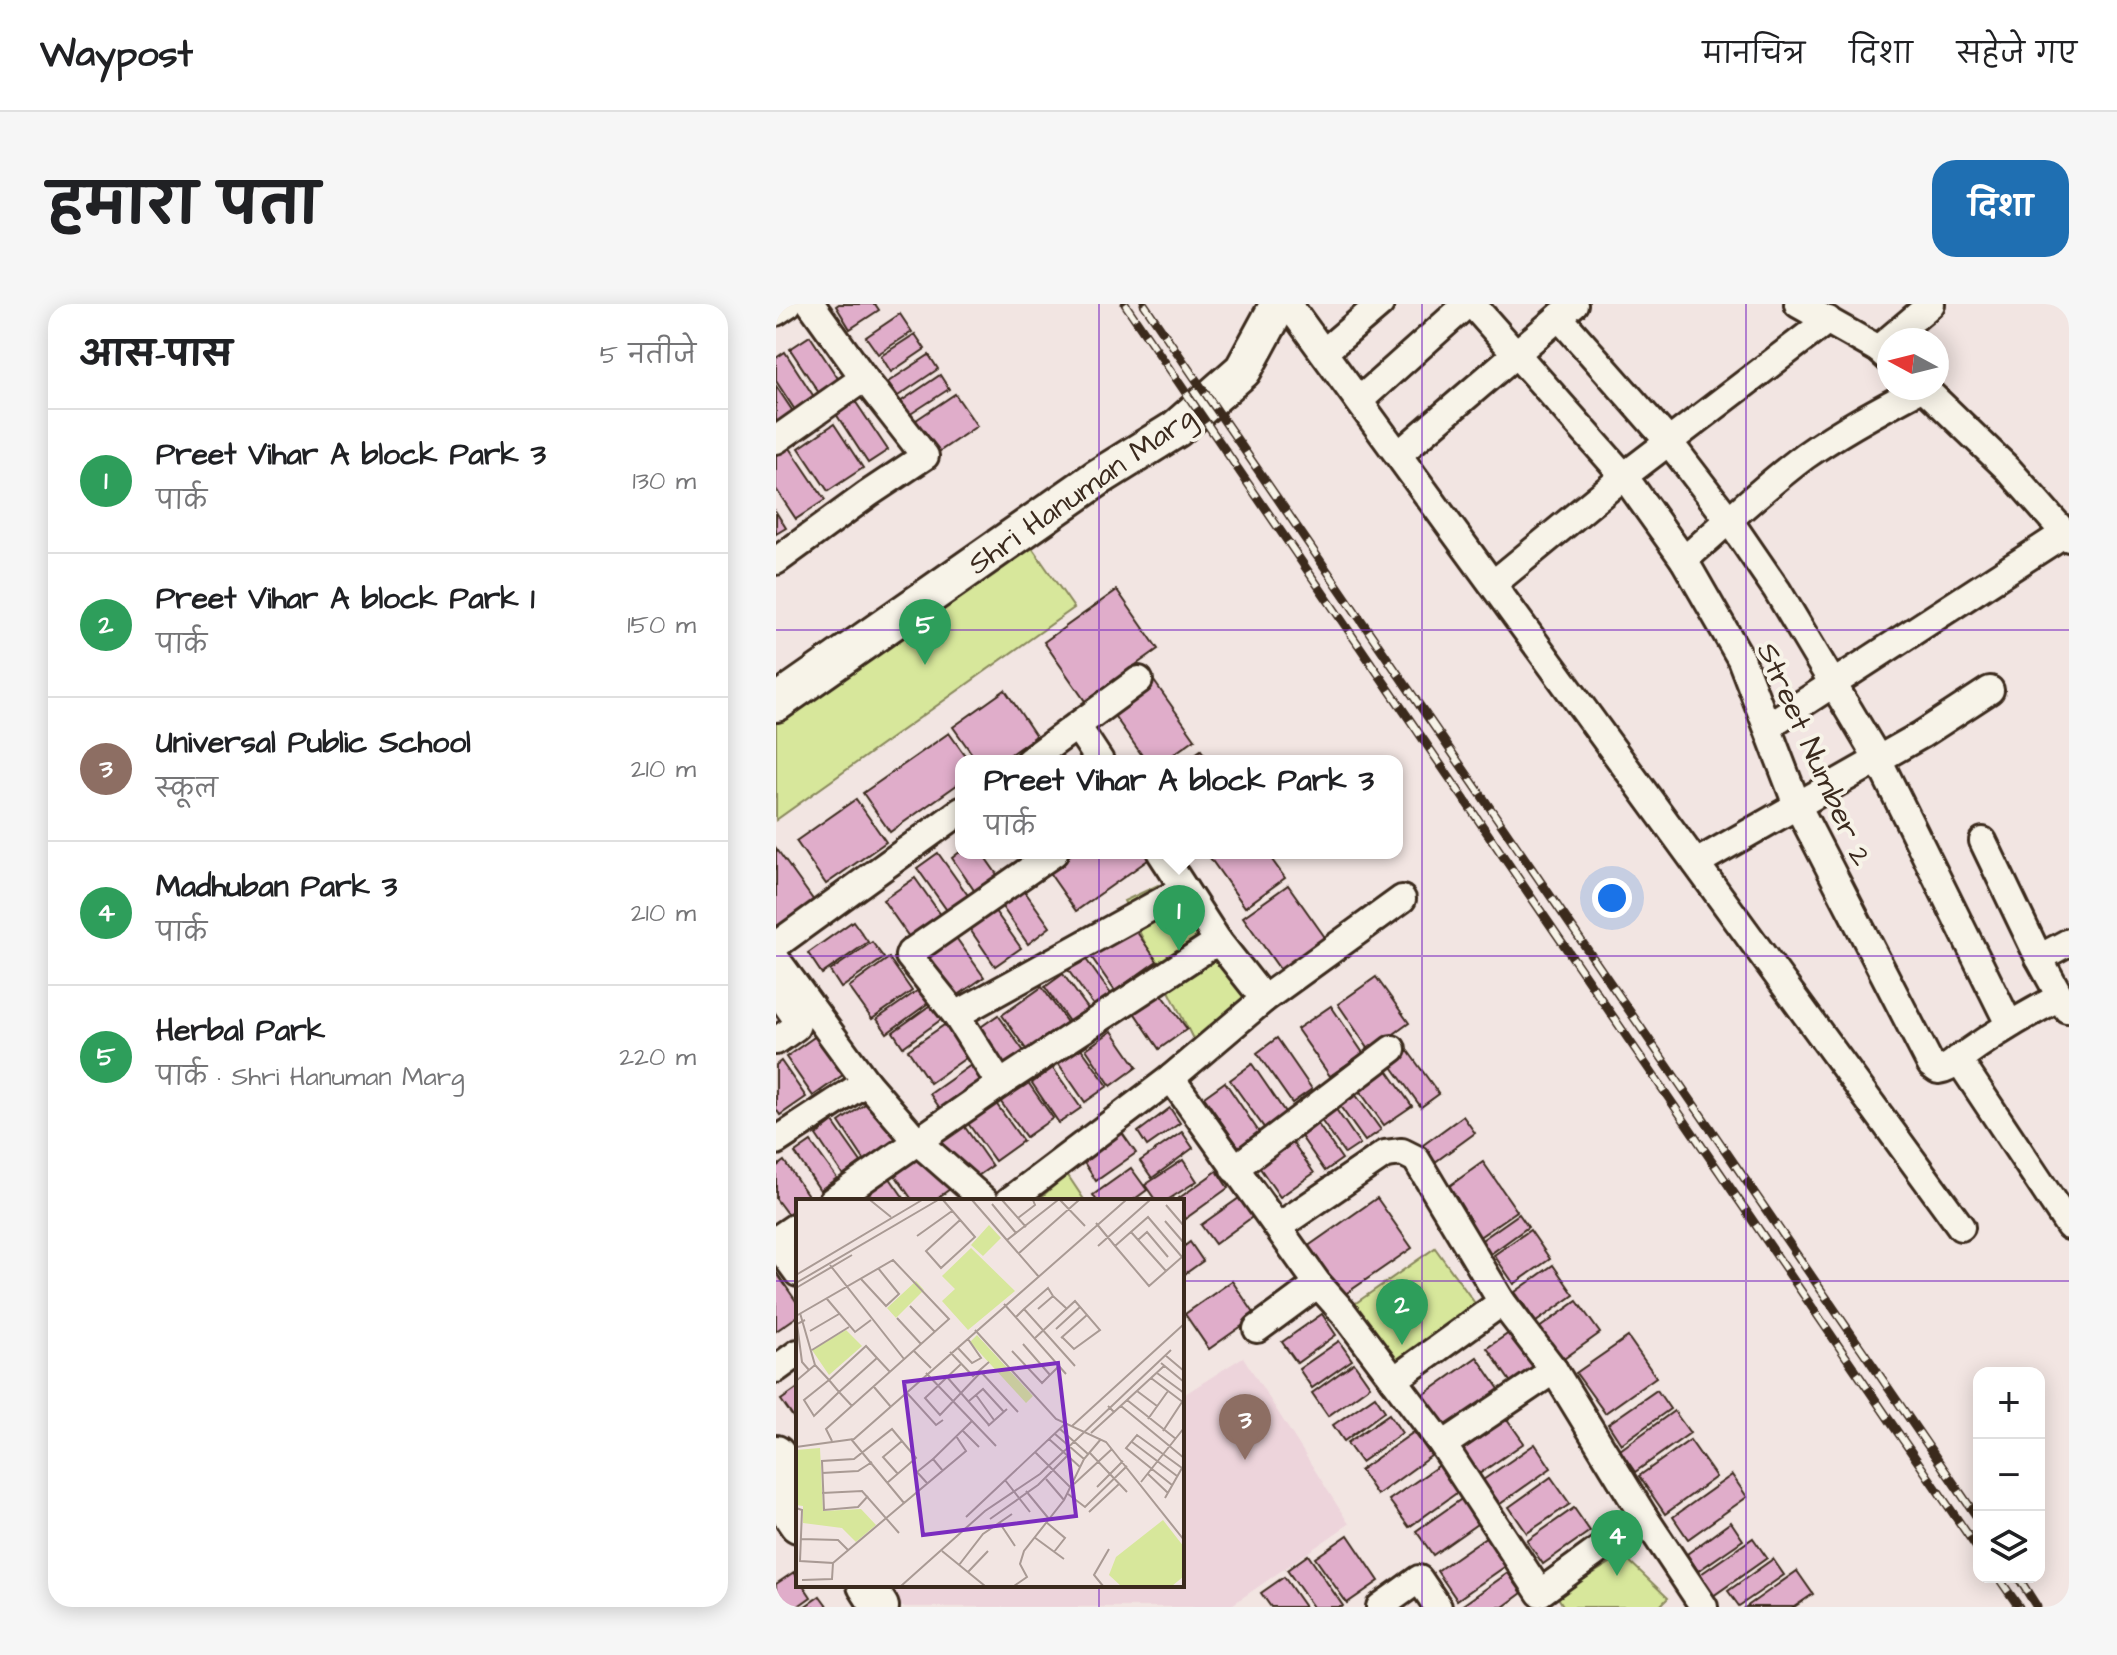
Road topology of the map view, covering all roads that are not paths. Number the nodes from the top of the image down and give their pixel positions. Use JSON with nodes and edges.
{"nodes":[{"id":1,"x":788,"y":304,"type":"edge"},
{"id":2,"x":811,"y":304,"type":"edge"},
{"id":3,"x":1279,"y":304,"type":"edge"},
{"id":4,"x":1288,"y":304,"type":"edge"},
{"id":5,"x":1380,"y":304,"type":"edge"},
{"id":6,"x":1470,"y":304,"type":"edge"},
{"id":7,"x":1798,"y":304,"type":"edge"},
{"id":8,"x":1931,"y":304,"type":"edge"},
{"id":9,"x":1566,"y":310,"type":"edge"},
{"id":10,"x":776,"y":312,"type":"edge"},
{"id":11,"x":1828,"y":320,"type":"junction"},
{"id":12,"x":1908,"y":328,"type":"edge"},
{"id":13,"x":1877,"y":350,"type":"edge"},
{"id":14,"x":1324,"y":352,"type":"junction"},
{"id":15,"x":1515,"y":354,"type":"junction"},
{"id":16,"x":864,"y":378,"type":"junction"},
{"id":17,"x":1360,"y":400,"type":"junction"},
{"id":18,"x":1899,"y":400,"type":"edge"},
{"id":19,"x":1935,"y":400,"type":"edge"},
{"id":20,"x":776,"y":440,"type":"edge"},
{"id":21,"x":1669,"y":442,"type":"junction"},
{"id":22,"x":1399,"y":454,"type":"junction"},
{"id":23,"x":1624,"y":476,"type":"junction"},
{"id":24,"x":1729,"y":520,"type":"junction"},
{"id":25,"x":2067,"y":536,"type":"edge"},
{"id":26,"x":1684,"y":560,"type":"junction"},
{"id":27,"x":776,"y":561,"type":"edge"},
{"id":28,"x":1493,"y":584,"type":"junction"},
{"id":29,"x":1139,"y":680,"type":"dead end"},
{"id":30,"x":1833,"y":682,"type":"junction"},
{"id":31,"x":1990,"y":690,"type":"dead end"},
{"id":32,"x":776,"y":703,"type":"edge"},
{"id":33,"x":1077,"y":726,"type":"junction"},
{"id":34,"x":1768,"y":726,"type":"junction"},
{"id":35,"x":1037,"y":755,"type":"edge"},
{"id":36,"x":1096,"y":755,"type":"edge"},
{"id":37,"x":1878,"y":759,"type":"junction"},
{"id":38,"x":1797,"y":805,"type":"junction"},
{"id":39,"x":955,"y":815,"type":"edge"},
{"id":40,"x":1983,"y":841,"type":"dead end"},
{"id":41,"x":1045,"y":859,"type":"edge"},
{"id":42,"x":1165,"y":859,"type":"edge"},
{"id":43,"x":1696,"y":863,"type":"junction"},
{"id":44,"x":1184,"y":889,"type":"junction"},
{"id":45,"x":1402,"y":899,"type":"dead end"},
{"id":46,"x":1218,"y":941,"type":"junction"},
{"id":47,"x":2069,"y":942,"type":"edge"},
{"id":48,"x":776,"y":945,"type":"edge"},
{"id":49,"x":2039,"y":958,"type":"junction"},
{"id":50,"x":776,"y":959,"type":"edge"},
{"id":51,"x":776,"y":989,"type":"edge"},
{"id":52,"x":1264,"y":999,"type":"junction"},
{"id":53,"x":2064,"y":1004,"type":"edge"},
{"id":54,"x":956,"y":1015,"type":"junction"},
{"id":55,"x":2009,"y":1024,"type":"junction"},
{"id":56,"x":776,"y":1041,"type":"edge"},
{"id":57,"x":1392,"y":1049,"type":"dead end"},
{"id":58,"x":1958,"y":1059,"type":"junction"},
{"id":59,"x":1171,"y":1078,"type":"junction"},
{"id":60,"x":866,"y":1082,"type":"junction"},
{"id":61,"x":1000,"y":1084,"type":"junction"},
{"id":62,"x":776,"y":1141,"type":"edge"},
{"id":63,"x":918,"y":1142,"type":"junction"},
{"id":64,"x":1234,"y":1169,"type":"junction"},
{"id":65,"x":835,"y":1199,"type":"edge"},
{"id":66,"x":983,"y":1199,"type":"edge"},
{"id":67,"x":1012,"y":1199,"type":"edge"},
{"id":68,"x":2069,"y":1226,"type":"edge"},
{"id":69,"x":796,"y":1227,"type":"edge"},
{"id":70,"x":1278,"y":1227,"type":"junction"},
{"id":71,"x":1961,"y":1227,"type":"dead end"},
{"id":72,"x":776,"y":1242,"type":"edge"},
{"id":73,"x":796,"y":1270,"type":"edge"},
{"id":74,"x":1318,"y":1284,"type":"junction"},
{"id":75,"x":1502,"y":1302,"type":"junction"},
{"id":76,"x":1257,"y":1329,"type":"dead end"},
{"id":77,"x":796,"y":1354,"type":"edge"},
{"id":78,"x":776,"y":1369,"type":"edge"},
{"id":79,"x":1554,"y":1370,"type":"junction"},
{"id":80,"x":1394,"y":1380,"type":"junction"},
{"id":81,"x":1443,"y":1445,"type":"junction"},
{"id":82,"x":776,"y":1454,"type":"edge"},
{"id":83,"x":796,"y":1483,"type":"edge"},
{"id":84,"x":776,"y":1492,"type":"edge"},
{"id":85,"x":1644,"y":1517,"type":"junction"},
{"id":86,"x":796,"y":1521,"type":"edge"},
{"id":87,"x":1545,"y":1600,"type":"edge"},
{"id":88,"x":1380,"y":1607,"type":"edge"},
{"id":89,"x":1438,"y":1607,"type":"edge"},
{"id":90,"x":1704,"y":1607,"type":"edge"}],
"edges":[{"from":1,"to":10,"type":"street"},
{"from":2,"to":16,"type":"street"},
{"from":3,"to":32,"type":"street","name":"Shri Hanuman Marg"},
{"from":4,"to":14,"type":"street"},
{"from":5,"to":14,"type":"street"},
{"from":6,"to":15,"type":"street","name":"Street Number 2"},
{"from":6,"to":17,"type":"street"},
{"from":7,"to":11,"type":"street"},
{"from":8,"to":12,"type":"street"},
{"from":9,"to":15,"type":"street"},
{"from":9,"to":21,"type":"street"},
{"from":11,"to":13,"type":"street"},
{"from":11,"to":21,"type":"street"},
{"from":14,"to":17,"type":"street"},
{"from":15,"to":22,"type":"street"},
{"from":15,"to":23,"type":"street","name":"Street Number 2"},
{"from":16,"to":20,"type":"street"},
{"from":16,"to":27,"type":"street"},
{"from":17,"to":22,"type":"street"},
{"from":18,"to":24,"type":"street"},
{"from":19,"to":25,"type":"street"},
{"from":21,"to":23,"type":"street"},
{"from":21,"to":24,"type":"street"},
{"from":22,"to":28,"type":"street"},
{"from":23,"to":26,"type":"street","name":"Street Number 2"},
{"from":23,"to":28,"type":"street"},
{"from":24,"to":26,"type":"street"},
{"from":24,"to":30,"type":"street"},
{"from":25,"to":30,"type":"street"},
{"from":26,"to":34,"type":"street","name":"Street Number 2"},
{"from":28,"to":43,"type":"street"},
{"from":29,"to":33,"type":"street"},
{"from":30,"to":34,"type":"street"},
{"from":30,"to":37,"type":"street"},
{"from":31,"to":37,"type":"street"},
{"from":33,"to":35,"type":"street"},
{"from":33,"to":36,"type":"street"},
{"from":34,"to":38,"type":"street","name":"Street Number 2"},
{"from":37,"to":38,"type":"street"},
{"from":37,"to":55,"type":"street"},
{"from":38,"to":43,"type":"street"},
{"from":38,"to":58,"type":"street","name":"Street Number 2"},
{"from":39,"to":48,"type":"street"},
{"from":40,"to":49,"type":"street"},
{"from":41,"to":54,"type":"street"},
{"from":42,"to":44,"type":"street"},
{"from":43,"to":71,"type":"street"},
{"from":44,"to":46,"type":"street"},
{"from":44,"to":54,"type":"street"},
{"from":45,"to":52,"type":"street"},
{"from":46,"to":52,"type":"street"},
{"from":46,"to":61,"type":"street"},
{"from":47,"to":49,"type":"street"},
{"from":49,"to":53,"type":"street"},
{"from":50,"to":60,"type":"street"},
{"from":51,"to":56,"type":"street"},
{"from":52,"to":59,"type":"street"},
{"from":53,"to":55,"type":"street"},
{"from":54,"to":61,"type":"street"},
{"from":55,"to":58,"type":"street"},
{"from":57,"to":64,"type":"street"},
{"from":58,"to":68,"type":"street"},
{"from":59,"to":64,"type":"street"},
{"from":59,"to":67,"type":"street"},
{"from":60,"to":62,"type":"street"},
{"from":60,"to":63,"type":"street"},
{"from":61,"to":63,"type":"street"},
{"from":63,"to":65,"type":"street"},
{"from":63,"to":66,"type":"street"},
{"from":64,"to":70,"type":"street"},
{"from":69,"to":72,"type":"street"},
{"from":70,"to":74,"type":"street"},
{"from":70,"to":75,"type":"street"},
{"from":72,"to":73,"type":"street"},
{"from":74,"to":76,"type":"street"},
{"from":74,"to":80,"type":"street"},
{"from":75,"to":79,"type":"street"},
{"from":75,"to":80,"type":"street"},
{"from":77,"to":78,"type":"street"},
{"from":79,"to":81,"type":"street"},
{"from":79,"to":85,"type":"street"},
{"from":80,"to":81,"type":"street"},
{"from":81,"to":87,"type":"street"},
{"from":82,"to":83,"type":"street"},
{"from":84,"to":86,"type":"street"},
{"from":85,"to":87,"type":"street"},
{"from":85,"to":90,"type":"street"},
{"from":88,"to":89,"type":"street"}]}
